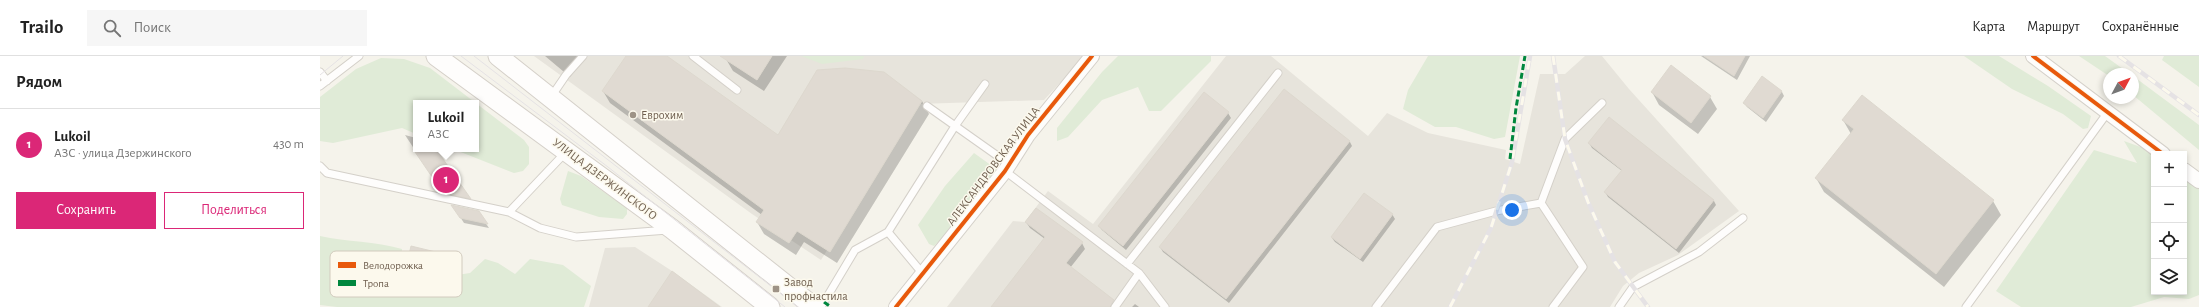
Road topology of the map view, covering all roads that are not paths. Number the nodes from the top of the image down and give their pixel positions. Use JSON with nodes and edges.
{"nodes":[{"id":1,"x":359,"y":56,"type":"edge"},
{"id":2,"x":436,"y":56,"type":"edge"},
{"id":3,"x":498,"y":56,"type":"edge"},
{"id":4,"x":583,"y":56,"type":"edge"},
{"id":5,"x":693,"y":56,"type":"edge"},
{"id":6,"x":1092,"y":56,"type":"edge"},
{"id":7,"x":2033,"y":56,"type":"edge"},
{"id":8,"x":320,"y":72,"type":"edge"},
{"id":9,"x":1278,"y":73,"type":"dead end"},
{"id":10,"x":327,"y":81,"type":"junction"},
{"id":11,"x":985,"y":84,"type":"dead end"},
{"id":12,"x":320,"y":86,"type":"edge"},
{"id":13,"x":737,"y":90,"type":"dead end"},
{"id":14,"x":551,"y":97,"type":"junction"},
{"id":15,"x":1602,"y":103,"type":"dead end"},
{"id":16,"x":927,"y":106,"type":"dead end"},
{"id":17,"x":2108,"y":112,"type":"junction"},
{"id":18,"x":955,"y":126,"type":"junction"},
{"id":19,"x":567,"y":151,"type":"junction"},
{"id":20,"x":2159,"y":151,"type":"edge"},
{"id":21,"x":320,"y":166,"type":"edge"},
{"id":22,"x":1007,"y":167,"type":"junction"},
{"id":23,"x":2187,"y":172,"type":"edge"},
{"id":24,"x":2199,"y":181,"type":"edge"},
{"id":25,"x":1540,"y":203,"type":"junction"},
{"id":26,"x":509,"y":212,"type":"junction"},
{"id":27,"x":1743,"y":218,"type":"dead end"},
{"id":28,"x":672,"y":229,"type":"junction"},
{"id":29,"x":888,"y":232,"type":"junction"},
{"id":30,"x":1127,"y":264,"type":"junction"},
{"id":31,"x":1139,"y":273,"type":"junction"},
{"id":32,"x":923,"y":274,"type":"junction"},
{"id":33,"x":770,"y":307,"type":"edge"},
{"id":34,"x":814,"y":307,"type":"edge"},
{"id":35,"x":821,"y":307,"type":"edge"},
{"id":36,"x":896,"y":307,"type":"edge"},
{"id":37,"x":1115,"y":307,"type":"edge"},
{"id":38,"x":1165,"y":307,"type":"edge"},
{"id":39,"x":1376,"y":307,"type":"edge"},
{"id":40,"x":1553,"y":307,"type":"edge"},
{"id":41,"x":1619,"y":307,"type":"edge"},
{"id":42,"x":1966,"y":307,"type":"edge"}],
"edges":[{"from":1,"to":10,"type":"lane"},
{"from":2,"to":19,"type":"main road","name":"УЛИЦА ДЗЕРЖИНСКОГО"},
{"from":3,"to":14,"type":"main road"},
{"from":4,"to":14,"type":"lane"},
{"from":5,"to":13,"type":"lane"},
{"from":6,"to":22,"type":"street","name":"АЛЕКСАНДРОВСКАЯ УЛИЦА"},
{"from":7,"to":17,"type":"street"},
{"from":8,"to":10,"type":"lane"},
{"from":9,"to":30,"type":"lane"},
{"from":10,"to":12,"type":"lane"},
{"from":11,"to":18,"type":"lane"},
{"from":14,"to":34,"type":"main road"},
{"from":15,"to":25,"type":"lane"},
{"from":16,"to":18,"type":"lane"},
{"from":17,"to":20,"type":"street"},
{"from":17,"to":42,"type":"lane"},
{"from":18,"to":22,"type":"lane"},
{"from":18,"to":29,"type":"lane"},
{"from":19,"to":26,"type":"lane"},
{"from":19,"to":28,"type":"main road","name":"УЛИЦА ДЗЕРЖИНСКОГО"},
{"from":21,"to":26,"type":"lane"},
{"from":22,"to":30,"type":"lane"},
{"from":22,"to":32,"type":"street","name":"АЛЕКСАНДРОВСКАЯ УЛИЦА"},
{"from":23,"to":24,"type":"street"},
{"from":25,"to":39,"type":"lane"},
{"from":25,"to":40,"type":"lane"},
{"from":26,"to":28,"type":"lane"},
{"from":27,"to":41,"type":"lane"},
{"from":28,"to":33,"type":"main road","name":"УЛИЦА ДЗЕРЖИНСКОГО"},
{"from":29,"to":32,"type":"lane"},
{"from":29,"to":35,"type":"lane"},
{"from":30,"to":31,"type":"lane"},
{"from":31,"to":37,"type":"lane"},
{"from":31,"to":38,"type":"lane"},
{"from":32,"to":36,"type":"street","name":"АЛЕКСАНДРОВСКАЯ УЛИЦА"}]}
